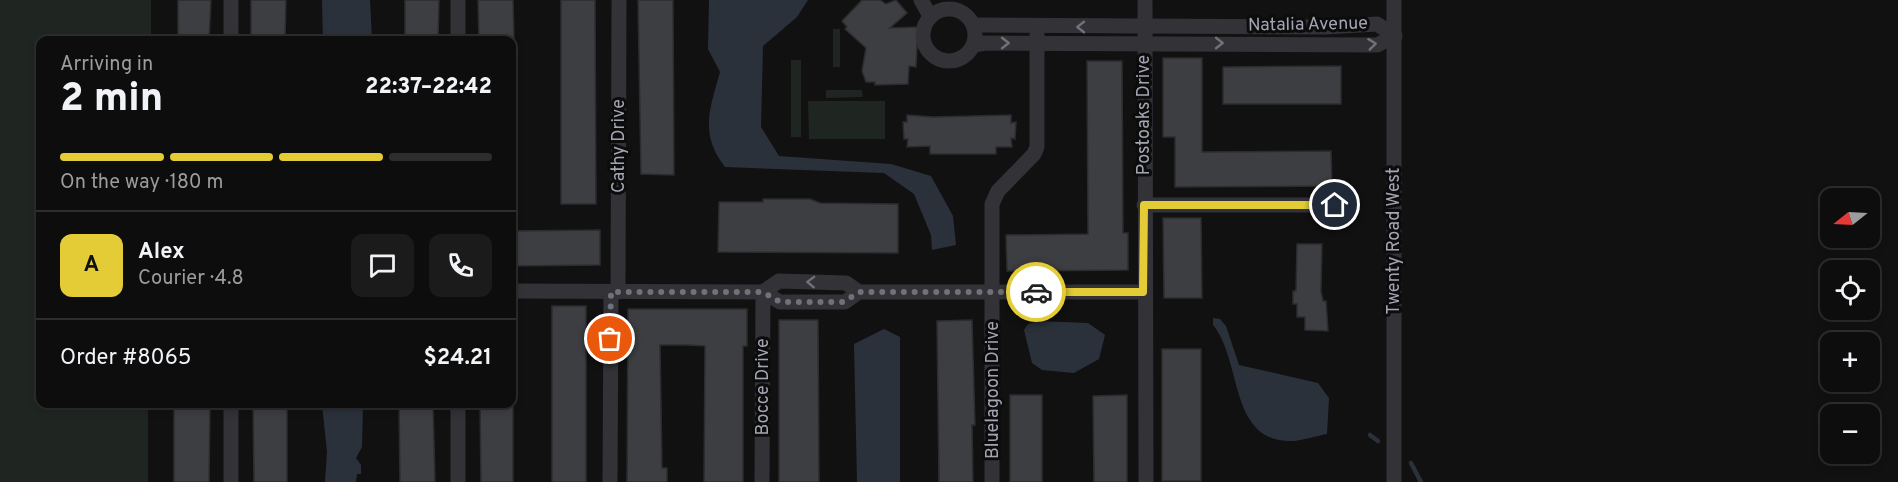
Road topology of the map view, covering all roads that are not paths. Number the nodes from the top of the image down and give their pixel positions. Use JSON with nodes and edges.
{"nodes":[{"id":1,"x":231,"y":0,"type":"edge"},
{"id":2,"x":458,"y":0,"type":"edge"},
{"id":3,"x":619,"y":0,"type":"edge"},
{"id":4,"x":921,"y":0,"type":"edge"},
{"id":5,"x":1145,"y":0,"type":"edge"},
{"id":6,"x":1394,"y":0,"type":"edge"},
{"id":7,"x":930,"y":16,"type":"junction"},
{"id":8,"x":1348,"y":24,"type":"junction"},
{"id":9,"x":974,"y":25,"type":"junction"},
{"id":10,"x":1038,"y":27,"type":"junction"},
{"id":11,"x":1144,"y":27,"type":"junction"},
{"id":12,"x":231,"y":36,"type":"edge"},
{"id":13,"x":458,"y":36,"type":"edge"},
{"id":14,"x":1395,"y":36,"type":"junction"},
{"id":15,"x":1037,"y":43,"type":"junction"},
{"id":16,"x":1144,"y":44,"type":"junction"},
{"id":17,"x":974,"y":45,"type":"junction"},
{"id":18,"x":1348,"y":45,"type":"junction"},
{"id":19,"x":1144,"y":205,"type":"junction"},
{"id":20,"x":1335,"y":205,"type":"dead end"},
{"id":21,"x":516,"y":291,"type":"edge"},
{"id":22,"x":614,"y":292,"type":"junction"},
{"id":23,"x":763,"y":292,"type":"junction"},
{"id":24,"x":993,"y":292,"type":"junction"},
{"id":25,"x":1143,"y":292,"type":"junction"},
{"id":26,"x":231,"y":408,"type":"edge"},
{"id":27,"x":458,"y":408,"type":"edge"},
{"id":28,"x":231,"y":482,"type":"edge"},
{"id":29,"x":458,"y":482,"type":"edge"},
{"id":30,"x":610,"y":482,"type":"edge"},
{"id":31,"x":762,"y":482,"type":"edge"},
{"id":32,"x":993,"y":482,"type":"edge"},
{"id":33,"x":1146,"y":482,"type":"edge"},
{"id":34,"x":1394,"y":482,"type":"edge"}],
"edges":[{"from":1,"to":12,"type":"street"},
{"from":2,"to":13,"type":"street"},
{"from":3,"to":22,"type":"street","name":"Cathy Drive"},
{"from":4,"to":7,"type":"street"},
{"from":5,"to":11,"type":"street","name":"Postoaks Drive"},
{"from":6,"to":14,"type":"street","name":"Twenty Road West"},
{"from":7,"to":9,"type":"street"},
{"from":7,"to":17,"type":"street"},
{"from":8,"to":11,"type":"street","name":"Natalia Avenue"},
{"from":8,"to":14,"type":"street","name":"Natalia Avenue"},
{"from":8,"to":18,"type":"street"},
{"from":9,"to":10,"type":"street","name":"Natalia Avenue"},
{"from":9,"to":17,"type":"street"},
{"from":11,"to":10,"type":"street","name":"Natalia Avenue","one_way":true},
{"from":10,"to":15,"type":"street","name":"Bluelagoon Drive"},
{"from":11,"to":16,"type":"street","name":"Postoaks Drive"},
{"from":18,"to":14,"type":"street","name":"Natalia Avenue","one_way":true},
{"from":14,"to":34,"type":"street","name":"Twenty Road West"},
{"from":15,"to":16,"type":"street","name":"Natalia Avenue"},
{"from":17,"to":15,"type":"street","name":"Natalia Avenue","one_way":true},
{"from":15,"to":24,"type":"street","name":"Bluelagoon Drive"},
{"from":16,"to":18,"type":"street","name":"Natalia Avenue","one_way":true},
{"from":16,"to":19,"type":"street","name":"Postoaks Drive"},
{"from":19,"to":20,"type":"street"},
{"from":19,"to":25,"type":"street","name":"Postoaks Drive"},
{"from":21,"to":22,"type":"street"},
{"from":22,"to":23,"type":"street"},
{"from":22,"to":30,"type":"street","name":"Cathy Drive"},
{"from":23,"to":24,"type":"street"},
{"from":23,"to":31,"type":"street","name":"Bocce Drive"},
{"from":24,"to":25,"type":"street"},
{"from":24,"to":32,"type":"street","name":"Bluelagoon Drive"},
{"from":25,"to":33,"type":"street","name":"Postoaks Drive"},
{"from":26,"to":28,"type":"street"},
{"from":27,"to":29,"type":"street"}]}
